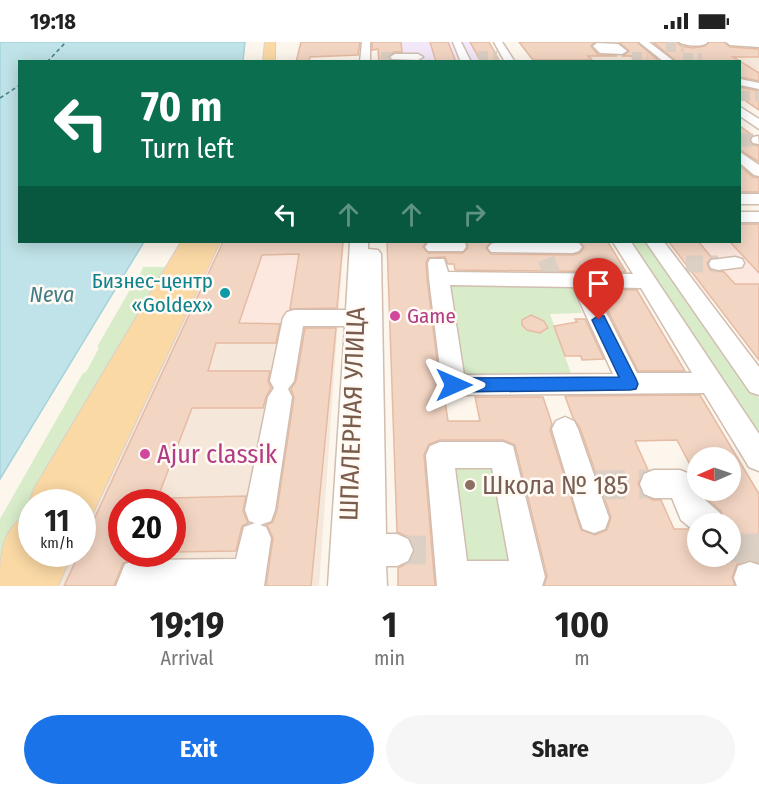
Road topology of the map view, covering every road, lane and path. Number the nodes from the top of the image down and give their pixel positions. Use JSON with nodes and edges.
{"nodes":[{"id":1,"x":270,"y":42,"type":"edge"},
{"id":2,"x":279,"y":42,"type":"edge"},
{"id":3,"x":366,"y":42,"type":"edge"},
{"id":4,"x":373,"y":42,"type":"edge"},
{"id":5,"x":457,"y":42,"type":"edge"},
{"id":6,"x":498,"y":42,"type":"edge"},
{"id":7,"x":683,"y":42,"type":"edge"},
{"id":8,"x":730,"y":42,"type":"edge"},
{"id":9,"x":703,"y":43,"type":"edge"},
{"id":10,"x":759,"y":44,"type":"edge"},
{"id":11,"x":644,"y":48,"type":"edge"},
{"id":12,"x":418,"y":56,"type":"edge"},
{"id":13,"x":478,"y":56,"type":"dead end"},
{"id":14,"x":669,"y":56,"type":"edge"},
{"id":15,"x":395,"y":57,"type":"dead end"},
{"id":16,"x":351,"y":58,"type":"dead end"},
{"id":17,"x":504,"y":58,"type":"edge"},
{"id":18,"x":370,"y":59,"type":"edge"},
{"id":19,"x":465,"y":59,"type":"edge"},
{"id":20,"x":269,"y":60,"type":"edge"},
{"id":21,"x":279,"y":60,"type":"edge"},
{"id":22,"x":741,"y":82,"type":"edge"},
{"id":23,"x":759,"y":86,"type":"edge"},
{"id":24,"x":746,"y":117,"type":"edge"},
{"id":25,"x":759,"y":133,"type":"edge"},
{"id":26,"x":741,"y":157,"type":"edge"},
{"id":27,"x":757,"y":169,"type":"edge"},
{"id":28,"x":741,"y":199,"type":"edge"},
{"id":29,"x":759,"y":199,"type":"edge"},
{"id":30,"x":741,"y":217,"type":"edge"},
{"id":31,"x":759,"y":217,"type":"edge"},
{"id":32,"x":189,"y":243,"type":"edge"},
{"id":33,"x":208,"y":243,"type":"edge"},
{"id":34,"x":359,"y":243,"type":"edge"},
{"id":35,"x":372,"y":243,"type":"edge"},
{"id":36,"x":456,"y":243,"type":"edge"},
{"id":37,"x":623,"y":243,"type":"edge"},
{"id":38,"x":656,"y":243,"type":"edge"},
{"id":39,"x":497,"y":248,"type":"dead end"},
{"id":40,"x":573,"y":248,"type":"dead end"},
{"id":41,"x":548,"y":259,"type":"junction"},
{"id":42,"x":437,"y":263,"type":"junction"},
{"id":43,"x":580,"y":281,"type":"junction"},
{"id":44,"x":647,"y":281,"type":"junction"},
{"id":45,"x":372,"y":324,"type":"junction"},
{"id":46,"x":755,"y":373,"type":"edge"},
{"id":47,"x":711,"y":383,"type":"junction"},
{"id":48,"x":630,"y":384,"type":"junction"},
{"id":49,"x":565,"y":429,"type":"dead end"},
{"id":50,"x":755,"y":445,"type":"edge"},
{"id":51,"x":654,"y":484,"type":"tunnel mouth"},
{"id":52,"x":54,"y":489,"type":"edge"},
{"id":53,"x":86,"y":489,"type":"edge"},
{"id":54,"x":696,"y":513,"type":"edge"},
{"id":55,"x":594,"y":518,"type":"dead end"},
{"id":56,"x":18,"y":556,"type":"edge"},
{"id":57,"x":46,"y":567,"type":"edge"},
{"id":58,"x":248,"y":581,"type":"edge"},
{"id":59,"x":1,"y":586,"type":"edge"},
{"id":60,"x":37,"y":586,"type":"edge"},
{"id":61,"x":134,"y":586,"type":"edge"},
{"id":62,"x":345,"y":586,"type":"edge"},
{"id":63,"x":370,"y":586,"type":"edge"}],
"edges":[{"from":1,"to":20,"type":"main road"},
{"from":2,"to":21,"type":"main road"},
{"from":3,"to":18,"type":"street"},
{"from":4,"to":18,"type":"street"},
{"from":5,"to":19,"type":"street"},
{"from":6,"to":17,"type":"street"},
{"from":7,"to":9,"type":"street"},
{"from":8,"to":10,"type":"street"},
{"from":11,"to":14,"type":"street"},
{"from":12,"to":15,"type":"street"},
{"from":13,"to":19,"type":"street"},
{"from":16,"to":18,"type":"street"},
{"from":22,"to":23,"type":"street"},
{"from":24,"to":25,"type":"street"},
{"from":26,"to":27,"type":"street"},
{"from":28,"to":29,"type":"street"},
{"from":30,"to":31,"type":"street"},
{"from":32,"to":52,"type":"main road"},
{"from":33,"to":53,"type":"main road"},
{"from":34,"to":45,"type":"street","name":"ШПАЛЕРНАЯ УЛИЦА"},
{"from":35,"to":45,"type":"street","name":"ШПАЛЕРНАЯ УЛИЦА"},
{"from":36,"to":42,"type":"street"},
{"from":37,"to":44,"type":"street"},
{"from":38,"to":46,"type":"street"},
{"from":39,"to":41,"type":"street"},
{"from":40,"to":41,"type":"street"},
{"from":41,"to":42,"type":"street"},
{"from":41,"to":43,"type":"street"},
{"from":42,"to":48,"type":"street"},
{"from":43,"to":44,"type":"street"},
{"from":43,"to":48,"type":"street"},
{"from":44,"to":47,"type":"street"},
{"from":45,"to":58,"type":"street"},
{"from":45,"to":62,"type":"street","name":"ШПАЛЕРНАЯ УЛИЦА"},
{"from":45,"to":63,"type":"street","name":"ШПАЛЕРНАЯ УЛИЦА"},
{"from":47,"to":48,"type":"street"},
{"from":47,"to":50,"type":"street"},
{"from":49,"to":55,"type":"street"},
{"from":51,"to":54,"type":"street"},
{"from":56,"to":59,"type":"main road"},
{"from":57,"to":60,"type":"main road"},
{"from":58,"to":61,"type":"street"}]}
